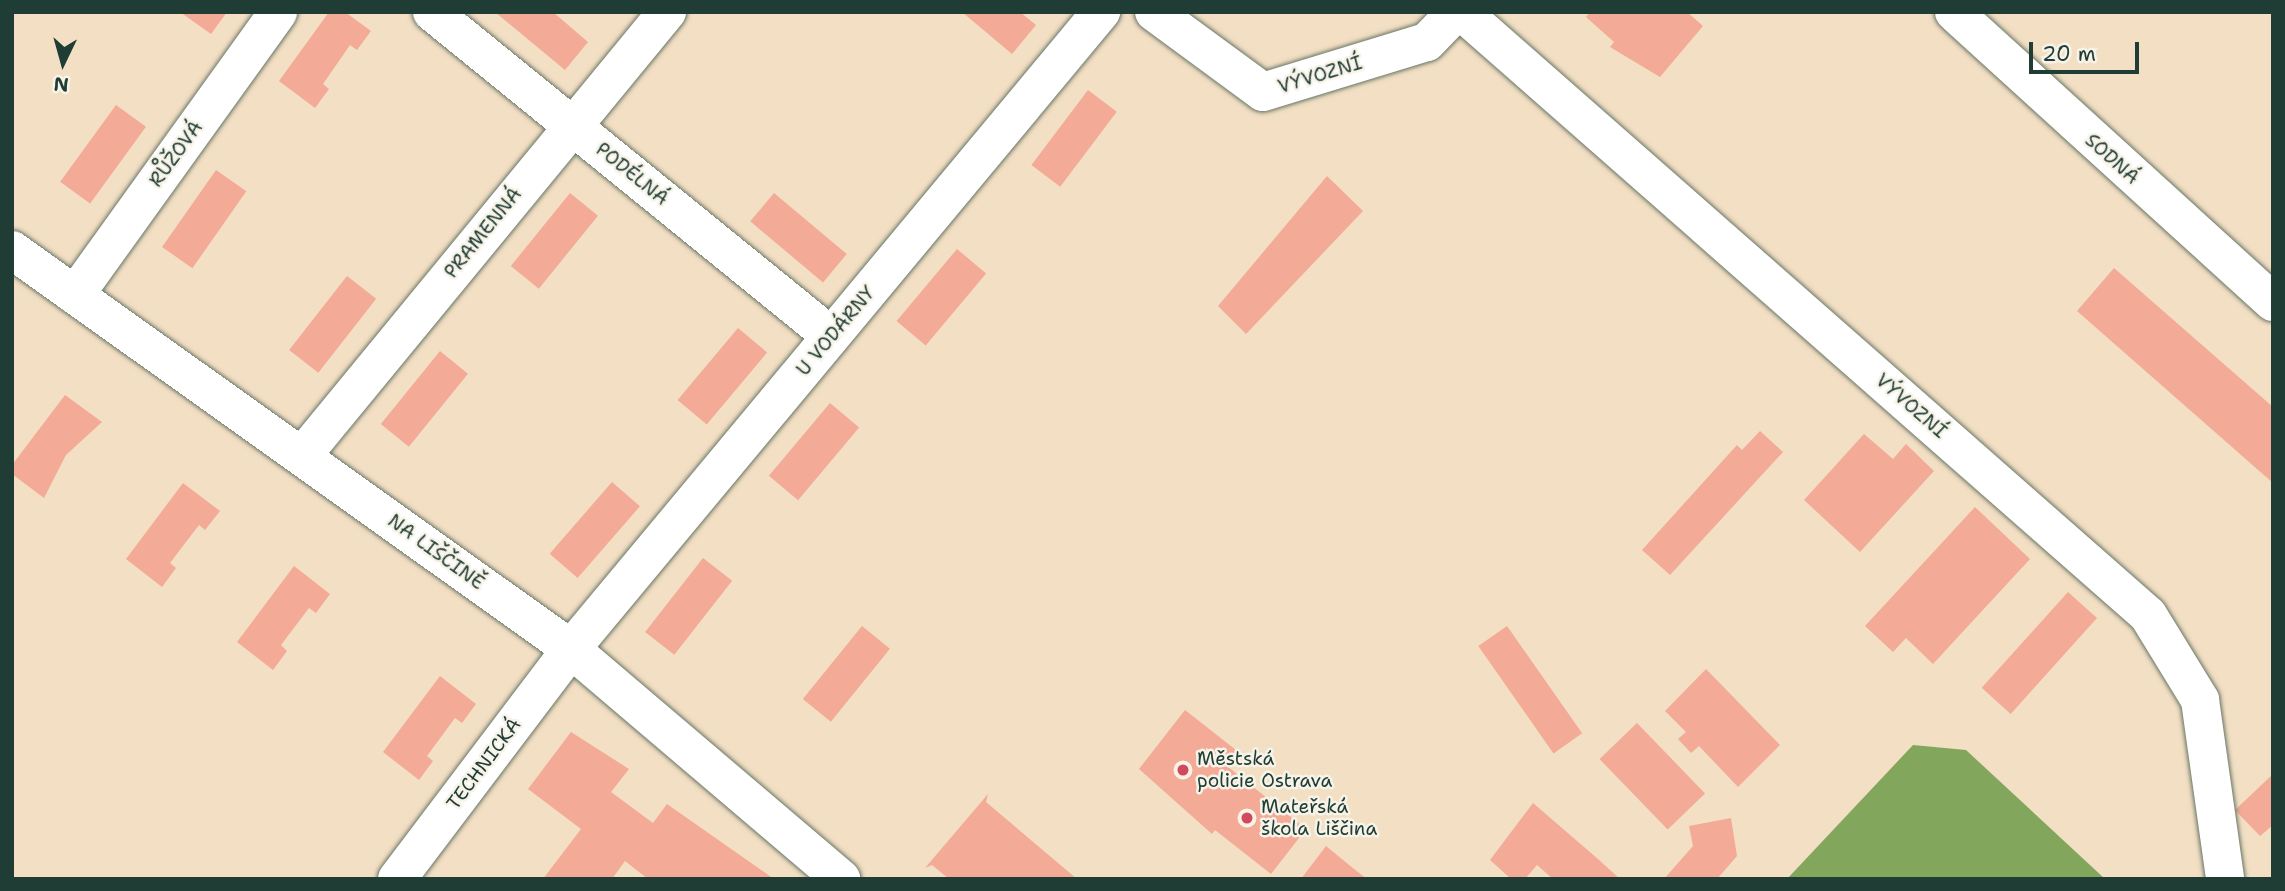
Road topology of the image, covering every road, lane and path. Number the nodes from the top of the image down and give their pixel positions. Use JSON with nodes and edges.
{"nodes":[{"id":1,"x":278,"y":12,"type":"edge"},
{"id":2,"x":432,"y":12,"type":"edge"},
{"id":3,"x":667,"y":12,"type":"edge"},
{"id":4,"x":1101,"y":12,"type":"edge"},
{"id":5,"x":1154,"y":12,"type":"edge"},
{"id":6,"x":1456,"y":12,"type":"edge"},
{"id":7,"x":1462,"y":12,"type":"edge"},
{"id":8,"x":1954,"y":12,"type":"edge"},
{"id":9,"x":571,"y":125,"type":"junction"},
{"id":10,"x":12,"y":250,"type":"edge"},
{"id":11,"x":75,"y":295,"type":"junction"},
{"id":12,"x":2273,"y":302,"type":"edge"},
{"id":13,"x":831,"y":337,"type":"junction"},
{"id":14,"x":302,"y":456,"type":"junction"},
{"id":15,"x":571,"y":649,"type":"junction"},
{"id":16,"x":397,"y":879,"type":"edge"},
{"id":17,"x":841,"y":879,"type":"edge"},
{"id":18,"x":2225,"y":879,"type":"edge"}],
"edges":[{"from":1,"to":11,"type":"street","name":"RŮŽOVÁ"},
{"from":2,"to":9,"type":"street","name":"PODÉLNÁ"},
{"from":3,"to":9,"type":"street","name":"PRAMENNÁ"},
{"from":4,"to":13,"type":"street","name":"U VODÁRNY"},
{"from":5,"to":6,"type":"street","name":"VÝVOZNÍ"},
{"from":7,"to":18,"type":"street","name":"VÝVOZNÍ"},
{"from":8,"to":12,"type":"street","name":"SODNÁ"},
{"from":9,"to":13,"type":"street","name":"PODÉLNÁ"},
{"from":9,"to":14,"type":"street","name":"PRAMENNÁ"},
{"from":10,"to":11,"type":"street","name":"NA LIŠČINĚ"},
{"from":11,"to":14,"type":"street","name":"NA LIŠČINĚ"},
{"from":13,"to":15,"type":"street","name":"U VODÁRNY"},
{"from":14,"to":15,"type":"street","name":"NA LIŠČINĚ"},
{"from":15,"to":16,"type":"street","name":"TECHNICKÁ"},
{"from":15,"to":17,"type":"street","name":"NA LIŠČINĚ"}]}
